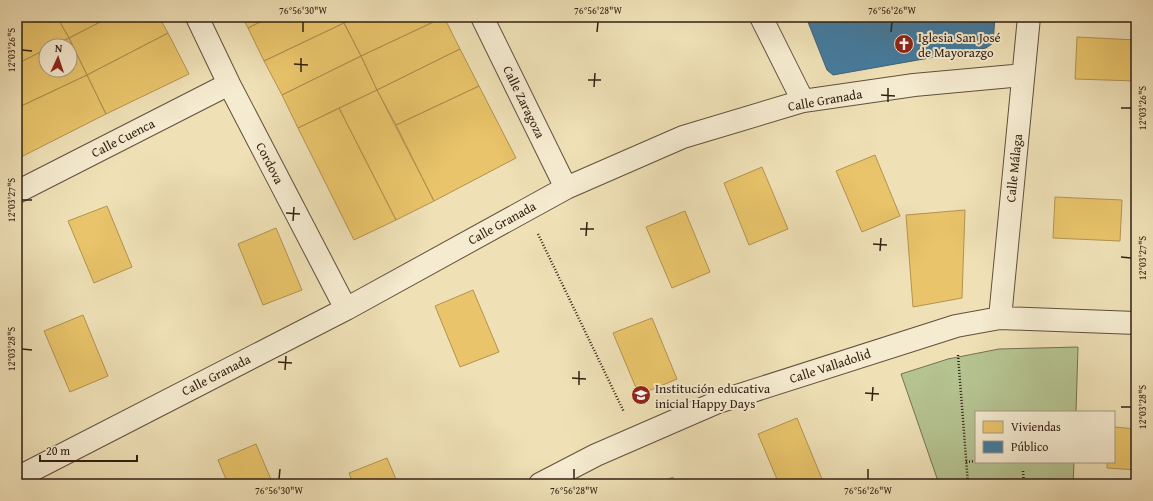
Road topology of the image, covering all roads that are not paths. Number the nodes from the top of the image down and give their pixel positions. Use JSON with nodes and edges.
{"nodes":[{"id":1,"x":197,"y":17,"type":"edge"},
{"id":2,"x":482,"y":17,"type":"edge"},
{"id":3,"x":761,"y":17,"type":"edge"},
{"id":4,"x":1029,"y":17,"type":"edge"},
{"id":5,"x":1023,"y":75,"type":"junction"},
{"id":6,"x":229,"y":84,"type":"junction"},
{"id":7,"x":803,"y":101,"type":"junction"},
{"id":8,"x":566,"y":188,"type":"junction"},
{"id":9,"x":17,"y":192,"type":"edge"},
{"id":10,"x":346,"y":308,"type":"junction"},
{"id":11,"x":1000,"y":318,"type":"junction"},
{"id":12,"x":1136,"y":323,"type":"edge"},
{"id":13,"x":17,"y":478,"type":"edge"},
{"id":14,"x":540,"y":484,"type":"edge"}],
"edges":[{"from":1,"to":6,"type":"street","name":"Cordova"},
{"from":2,"to":8,"type":"street","name":"Calle Zaragoza"},
{"from":3,"to":7,"type":"street"},
{"from":4,"to":5,"type":"street","name":"Calle Málaga"},
{"from":5,"to":7,"type":"street","name":"Calle Granada"},
{"from":5,"to":11,"type":"street","name":"Calle Málaga"},
{"from":6,"to":9,"type":"street","name":"Calle Cuenca"},
{"from":6,"to":10,"type":"street","name":"Cordova"},
{"from":7,"to":8,"type":"street","name":"Calle Granada"},
{"from":8,"to":10,"type":"street","name":"Calle Granada"},
{"from":10,"to":13,"type":"street","name":"Calle Granada"},
{"from":11,"to":12,"type":"street","name":"Calle Valladolid"},
{"from":11,"to":14,"type":"street","name":"Calle Valladolid"}]}
